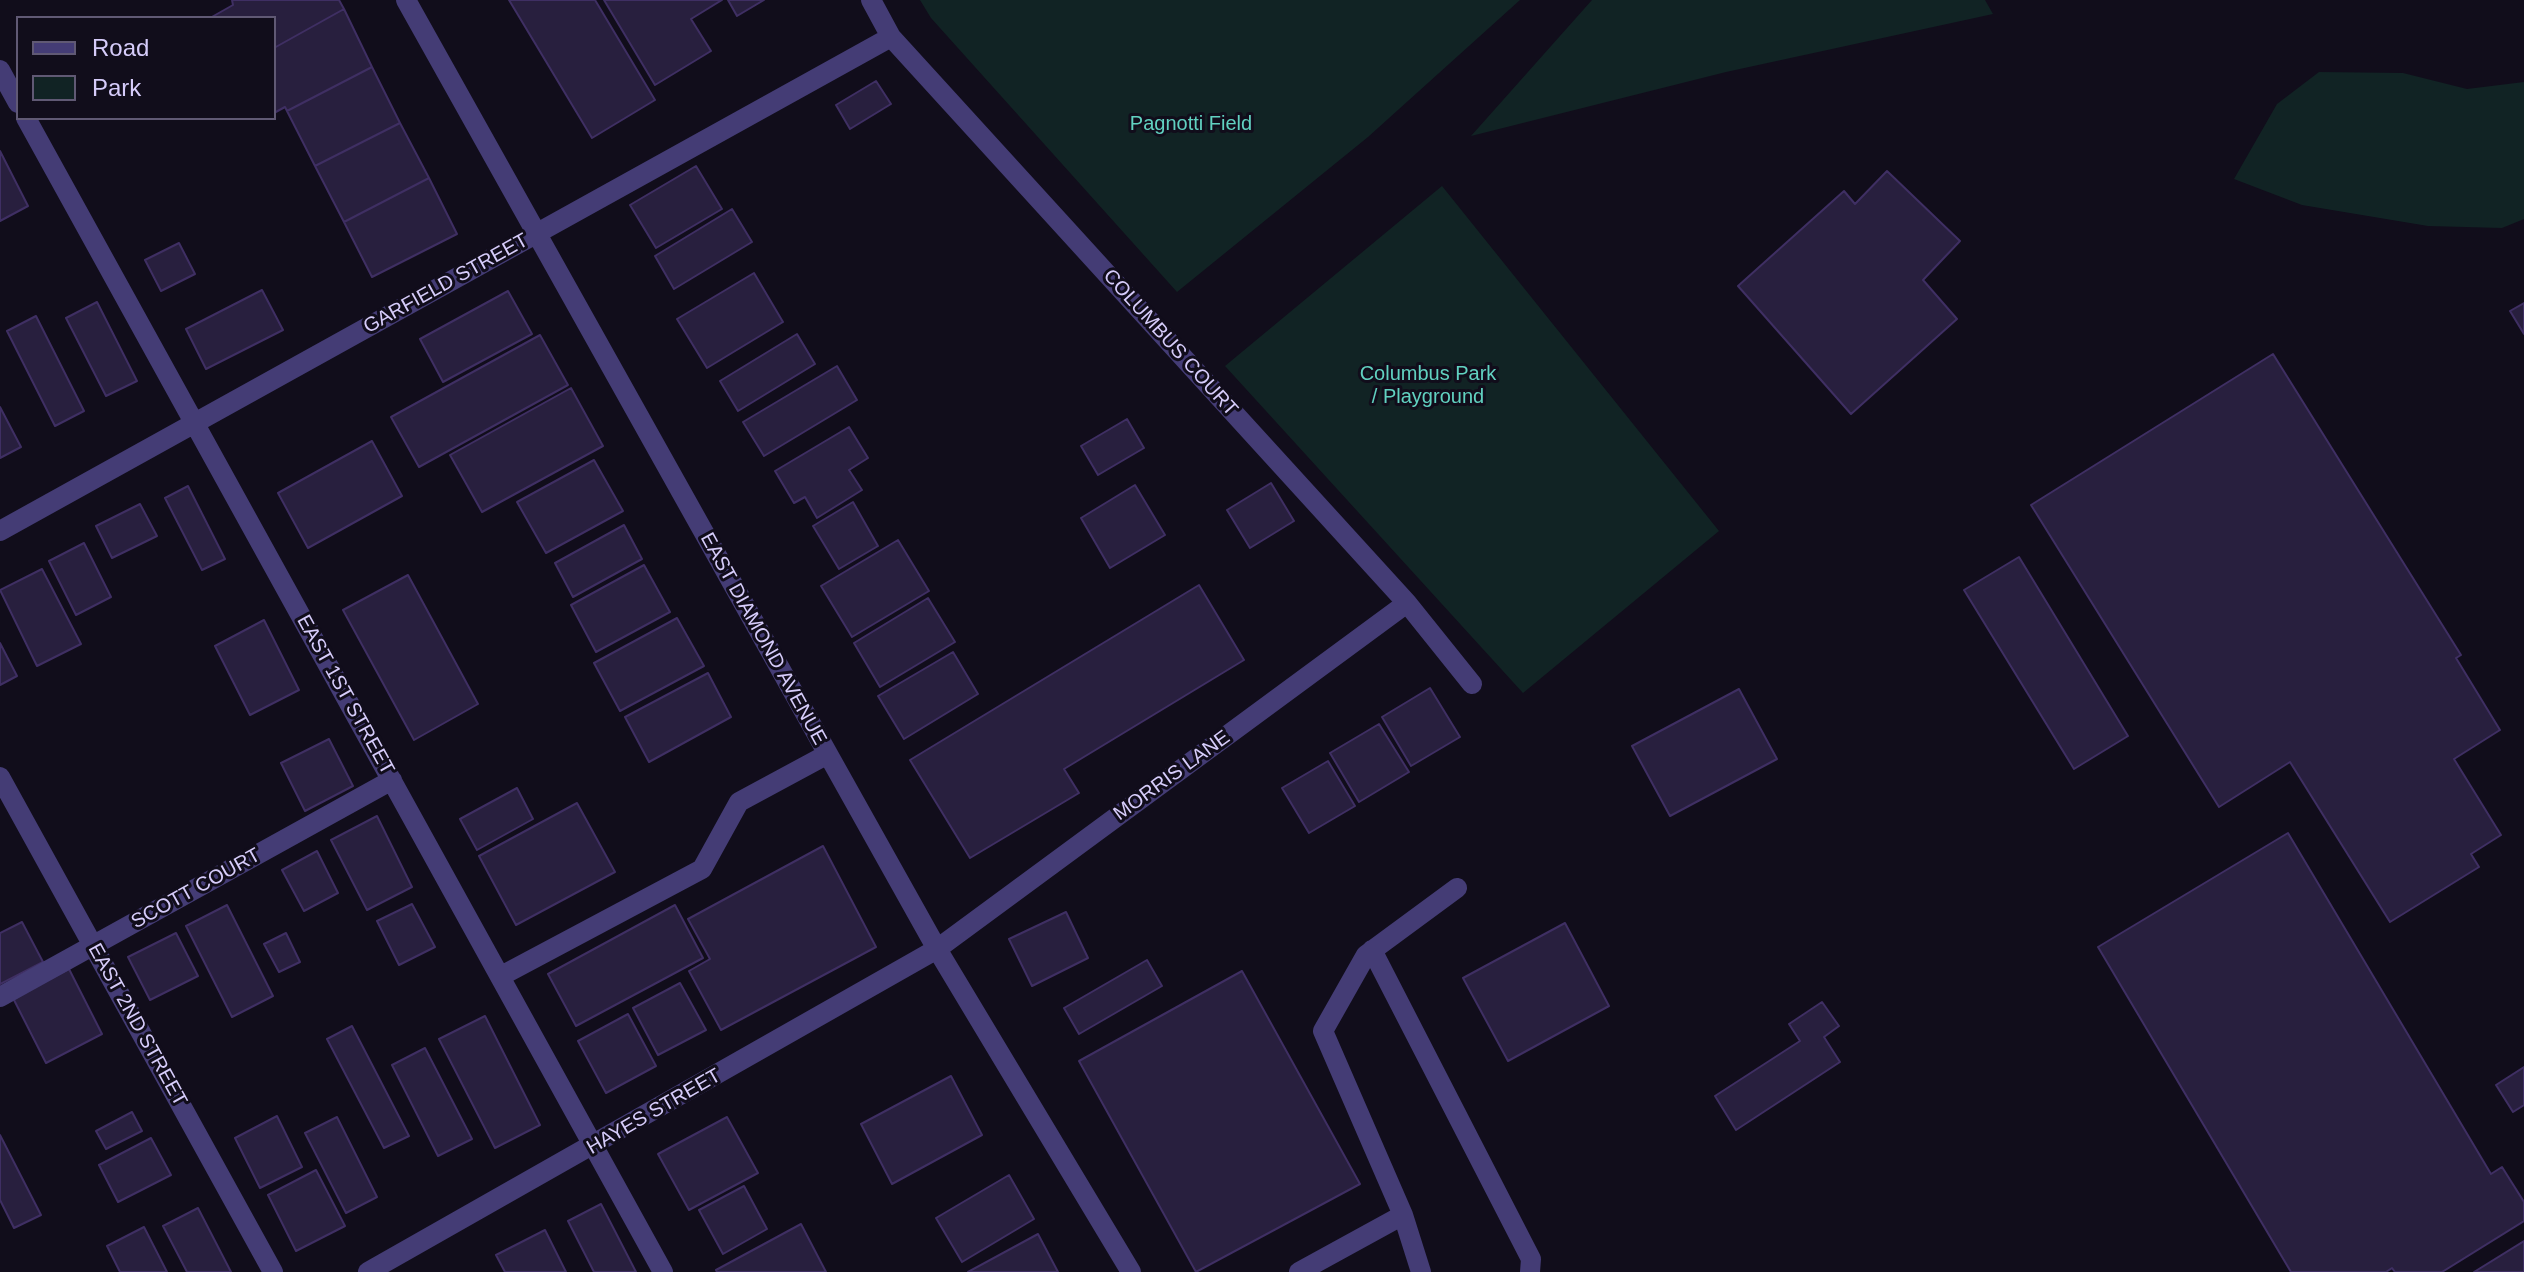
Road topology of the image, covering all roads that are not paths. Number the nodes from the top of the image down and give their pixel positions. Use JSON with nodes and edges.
{"nodes":[{"id":1,"x":406,"y":0,"type":"edge"},
{"id":2,"x":871,"y":0,"type":"edge"},
{"id":3,"x":891,"y":37,"type":"junction"},
{"id":4,"x":0,"y":70,"type":"edge"},
{"id":5,"x":16,"y":99,"type":"edge"},
{"id":6,"x":27,"y":120,"type":"edge"},
{"id":7,"x":535,"y":235,"type":"junction"},
{"id":8,"x":195,"y":424,"type":"junction"},
{"id":9,"x":0,"y":531,"type":"edge"},
{"id":10,"x":1407,"y":603,"type":"junction"},
{"id":11,"x":1472,"y":684,"type":"dead end"},
{"id":12,"x":828,"y":754,"type":"junction"},
{"id":13,"x":0,"y":777,"type":"edge"},
{"id":14,"x":392,"y":780,"type":"junction"},
{"id":15,"x":1457,"y":888,"type":"dead end"},
{"id":16,"x":93,"y":946,"type":"junction"},
{"id":17,"x":937,"y":949,"type":"junction"},
{"id":18,"x":1372,"y":950,"type":"junction"},
{"id":19,"x":501,"y":976,"type":"junction"},
{"id":20,"x":0,"y":997,"type":"edge"},
{"id":21,"x":594,"y":1147,"type":"junction"},
{"id":22,"x":1403,"y":1215,"type":"junction"},
{"id":23,"x":273,"y":1272,"type":"edge"},
{"id":24,"x":368,"y":1272,"type":"edge"},
{"id":25,"x":663,"y":1272,"type":"edge"},
{"id":26,"x":1131,"y":1272,"type":"edge"},
{"id":27,"x":1299,"y":1272,"type":"edge"},
{"id":28,"x":1421,"y":1272,"type":"edge"},
{"id":29,"x":1530,"y":1272,"type":"edge"}],
"edges":[{"from":1,"to":7,"type":"street","name":"EAST DIAMOND AVENUE"},
{"from":2,"to":3,"type":"street","name":"COLUMBUS COURT"},
{"from":3,"to":7,"type":"street","name":"GARFIELD STREET"},
{"from":3,"to":10,"type":"street","name":"COLUMBUS COURT"},
{"from":4,"to":5,"type":"street"},
{"from":6,"to":8,"type":"street","name":"EAST 1ST STREET"},
{"from":7,"to":8,"type":"street","name":"GARFIELD STREET"},
{"from":7,"to":12,"type":"street","name":"EAST DIAMOND AVENUE"},
{"from":8,"to":9,"type":"street","name":"GARFIELD STREET"},
{"from":8,"to":14,"type":"street","name":"EAST 1ST STREET"},
{"from":10,"to":11,"type":"street","name":"COLUMBUS COURT"},
{"from":10,"to":17,"type":"street","name":"MORRIS LANE"},
{"from":12,"to":17,"type":"street","name":"EAST DIAMOND AVENUE"},
{"from":12,"to":19,"type":"street"},
{"from":13,"to":16,"type":"street","name":"EAST 2ND STREET"},
{"from":14,"to":16,"type":"street","name":"SCOTT COURT"},
{"from":14,"to":19,"type":"street","name":"EAST 1ST STREET"},
{"from":15,"to":18,"type":"street"},
{"from":16,"to":20,"type":"street","name":"SCOTT COURT"},
{"from":16,"to":23,"type":"street","name":"EAST 2ND STREET"},
{"from":17,"to":21,"type":"street","name":"HAYES STREET"},
{"from":17,"to":26,"type":"street","name":"EAST DIAMOND AVENUE"},
{"from":18,"to":22,"type":"street"},
{"from":18,"to":29,"type":"street"},
{"from":19,"to":21,"type":"street","name":"EAST 1ST STREET"},
{"from":21,"to":24,"type":"street","name":"HAYES STREET"},
{"from":21,"to":25,"type":"street","name":"EAST 1ST STREET"},
{"from":22,"to":27,"type":"street"},
{"from":22,"to":28,"type":"street"}]}
